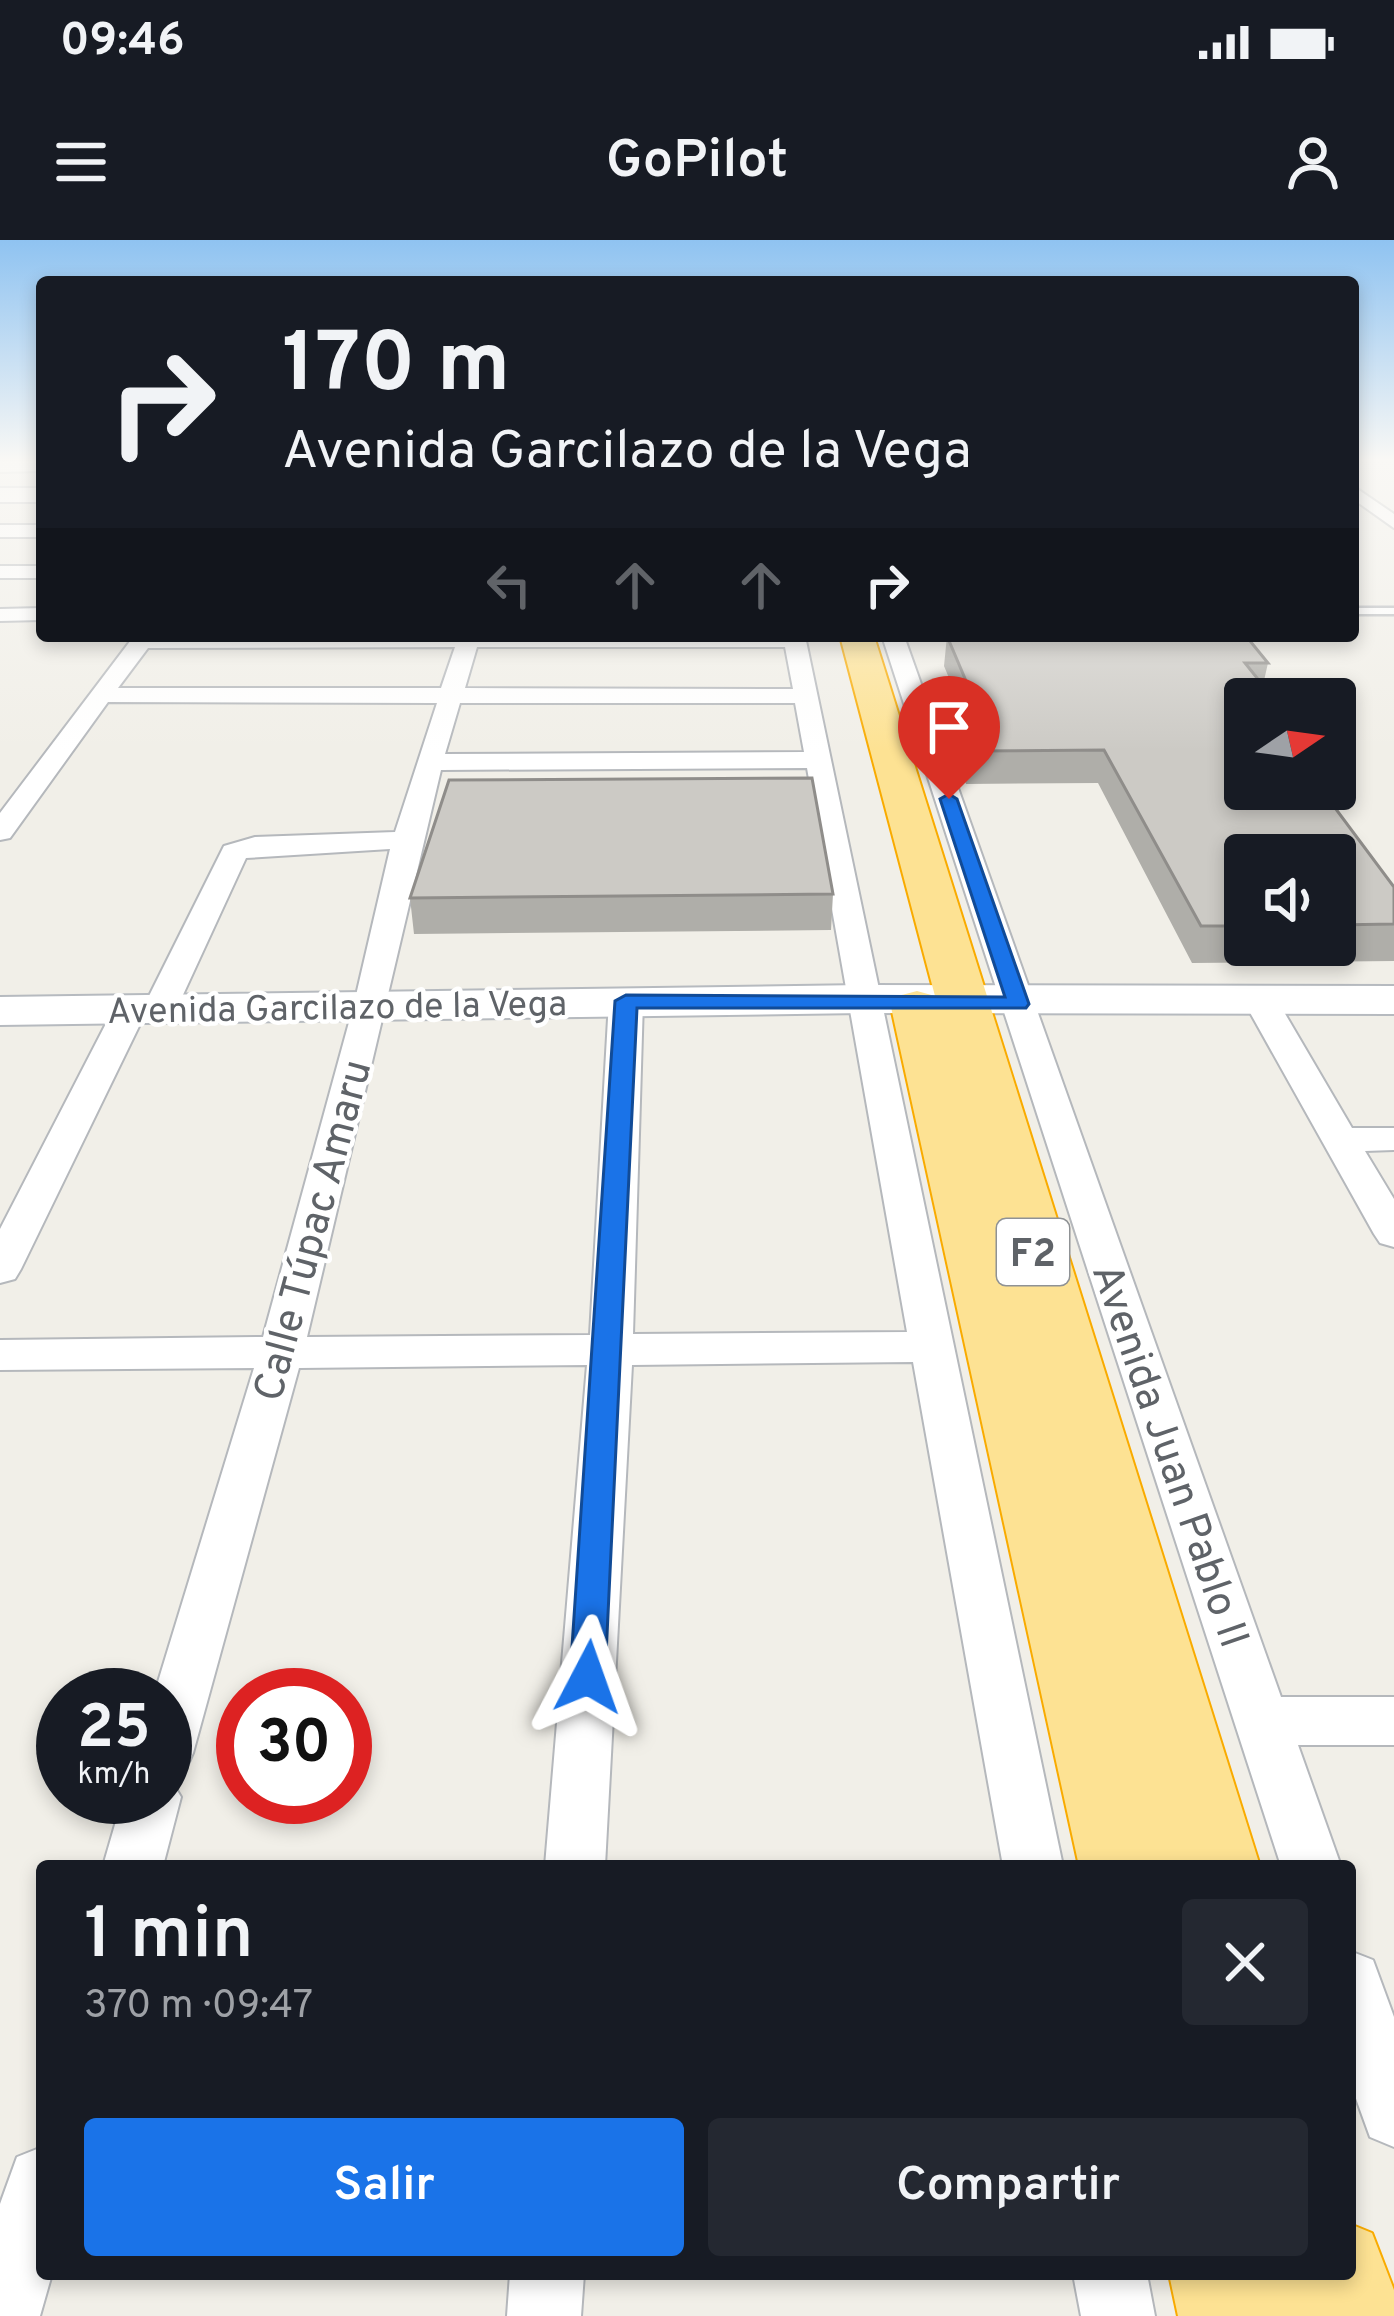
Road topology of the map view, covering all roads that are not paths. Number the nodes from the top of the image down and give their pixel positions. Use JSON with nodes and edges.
{"nodes":[{"id":1,"x":0,"y":572,"type":"edge"},
{"id":2,"x":36,"y":572,"type":"edge"},
{"id":3,"x":1359,"y":611,"type":"edge"},
{"id":4,"x":1394,"y":611,"type":"edge"},
{"id":5,"x":36,"y":614,"type":"edge"},
{"id":6,"x":0,"y":615,"type":"edge"},
{"id":7,"x":142,"y":642,"type":"edge"},
{"id":8,"x":467,"y":642,"type":"edge"},
{"id":9,"x":805,"y":642,"type":"edge"},
{"id":10,"x":807,"y":642,"type":"edge"},
{"id":11,"x":858,"y":642,"type":"edge"},
{"id":12,"x":894,"y":642,"type":"edge"},
{"id":13,"x":100,"y":695,"type":"junction"},
{"id":14,"x":805,"y":695,"type":"junction"},
{"id":15,"x":449,"y":696,"type":"junction"},
{"id":16,"x":818,"y":760,"type":"junction"},
{"id":17,"x":432,"y":762,"type":"junction"},
{"id":18,"x":0,"y":832,"type":"edge"},
{"id":19,"x":406,"y":840,"type":"junction"},
{"id":20,"x":1260,"y":1000,"type":"junction"},
{"id":21,"x":1394,"y":1000,"type":"edge"},
{"id":22,"x":626,"y":1001,"type":"junction"},
{"id":23,"x":939,"y":1002,"type":"junction"},
{"id":24,"x":371,"y":1004,"type":"junction"},
{"id":25,"x":145,"y":1010,"type":"junction"},
{"id":26,"x":0,"y":1011,"type":"edge"},
{"id":27,"x":1394,"y":1138,"type":"edge"},
{"id":28,"x":1340,"y":1140,"type":"junction"},
{"id":29,"x":1394,"y":1234,"type":"edge"},
{"id":30,"x":0,"y":1268,"type":"edge"},
{"id":31,"x":610,"y":1347,"type":"junction"},
{"id":32,"x":934,"y":1347,"type":"junction"},
{"id":33,"x":280,"y":1351,"type":"junction"},
{"id":34,"x":0,"y":1355,"type":"edge"},
{"id":35,"x":190,"y":1668,"type":"edge"},
{"id":36,"x":1262,"y":1721,"type":"junction"},
{"id":37,"x":1394,"y":1721,"type":"edge"},
{"id":38,"x":145,"y":1824,"type":"edge"},
{"id":39,"x":135,"y":1860,"type":"edge"},
{"id":40,"x":575,"y":1860,"type":"edge"},
{"id":41,"x":1032,"y":1860,"type":"edge"},
{"id":42,"x":1126,"y":1860,"type":"edge"},
{"id":43,"x":1210,"y":1860,"type":"edge"},
{"id":44,"x":1309,"y":1860,"type":"edge"},
{"id":45,"x":1356,"y":2001,"type":"edge"},
{"id":46,"x":1394,"y":2113,"type":"edge"},
{"id":47,"x":36,"y":2203,"type":"edge"},
{"id":48,"x":547,"y":2280,"type":"edge"},
{"id":49,"x":1112,"y":2280,"type":"edge"},
{"id":50,"x":1228,"y":2280,"type":"edge"},
{"id":51,"x":1333,"y":2280,"type":"edge"},
{"id":52,"x":3,"y":2316,"type":"edge"},
{"id":53,"x":544,"y":2316,"type":"edge"},
{"id":54,"x":1118,"y":2316,"type":"edge"},
{"id":55,"x":1237,"y":2316,"type":"edge"},
{"id":56,"x":1344,"y":2316,"type":"edge"}],
"edges":[{"from":1,"to":2,"type":"street"},
{"from":3,"to":4,"type":"lane"},
{"from":5,"to":6,"type":"street"},
{"from":7,"to":13,"type":"street"},
{"from":8,"to":15,"type":"street","name":"Calle Túpac Amaru"},
{"from":9,"to":14,"type":"street","name":"Avenida Juan Pablo II"},
{"from":10,"to":23,"type":"highway","name":"Avenida Juan Pablo II","number":"F2"},
{"from":11,"to":23,"type":"highway","name":"Avenida Juan Pablo II","number":"F2"},
{"from":12,"to":23,"type":"street","name":"Avenida Juan Pablo II"},
{"from":13,"to":15,"type":"street"},
{"from":13,"to":18,"type":"street"},
{"from":14,"to":15,"type":"street"},
{"from":14,"to":16,"type":"street","name":"Avenida Juan Pablo II"},
{"from":15,"to":17,"type":"street","name":"Calle Túpac Amaru"},
{"from":16,"to":17,"type":"street"},
{"from":16,"to":23,"type":"street","name":"Avenida Juan Pablo II"},
{"from":17,"to":19,"type":"street","name":"Calle Túpac Amaru"},
{"from":19,"to":24,"type":"street","name":"Calle Túpac Amaru"},
{"from":19,"to":25,"type":"street"},
{"from":20,"to":21,"type":"street","name":"Avenida Garcilazo de la Vega"},
{"from":20,"to":23,"type":"street","name":"Avenida Garcilazo de la Vega"},
{"from":20,"to":28,"type":"street"},
{"from":22,"to":23,"type":"street","name":"Avenida Garcilazo de la Vega"},
{"from":22,"to":24,"type":"street","name":"Avenida Garcilazo de la Vega"},
{"from":22,"to":31,"type":"street"},
{"from":23,"to":32,"type":"street","name":"Avenida Juan Pablo II"},
{"from":23,"to":36,"type":"street","name":"Avenida Juan Pablo II"},
{"from":23,"to":42,"type":"highway","name":"Avenida Juan Pablo II","number":"F2"},
{"from":23,"to":43,"type":"highway","name":"Avenida Juan Pablo II","number":"F2"},
{"from":24,"to":25,"type":"street","name":"Avenida Garcilazo de la Vega"},
{"from":24,"to":33,"type":"street","name":"Calle Túpac Amaru"},
{"from":25,"to":26,"type":"street","name":"Avenida Garcilazo de la Vega"},
{"from":25,"to":30,"type":"street"},
{"from":27,"to":28,"type":"street"},
{"from":28,"to":29,"type":"street"},
{"from":31,"to":32,"type":"street"},
{"from":31,"to":33,"type":"street"},
{"from":31,"to":40,"type":"street"},
{"from":32,"to":41,"type":"street","name":"Avenida Juan Pablo II"},
{"from":33,"to":34,"type":"street"},
{"from":33,"to":35,"type":"street","name":"Calle Túpac Amaru"},
{"from":36,"to":37,"type":"street"},
{"from":36,"to":44,"type":"street","name":"Avenida Juan Pablo II"},
{"from":38,"to":39,"type":"street"},
{"from":45,"to":46,"type":"street"},
{"from":47,"to":52,"type":"street"},
{"from":48,"to":53,"type":"street"},
{"from":49,"to":54,"type":"street"},
{"from":50,"to":55,"type":"highway"},
{"from":51,"to":56,"type":"highway"}]}
